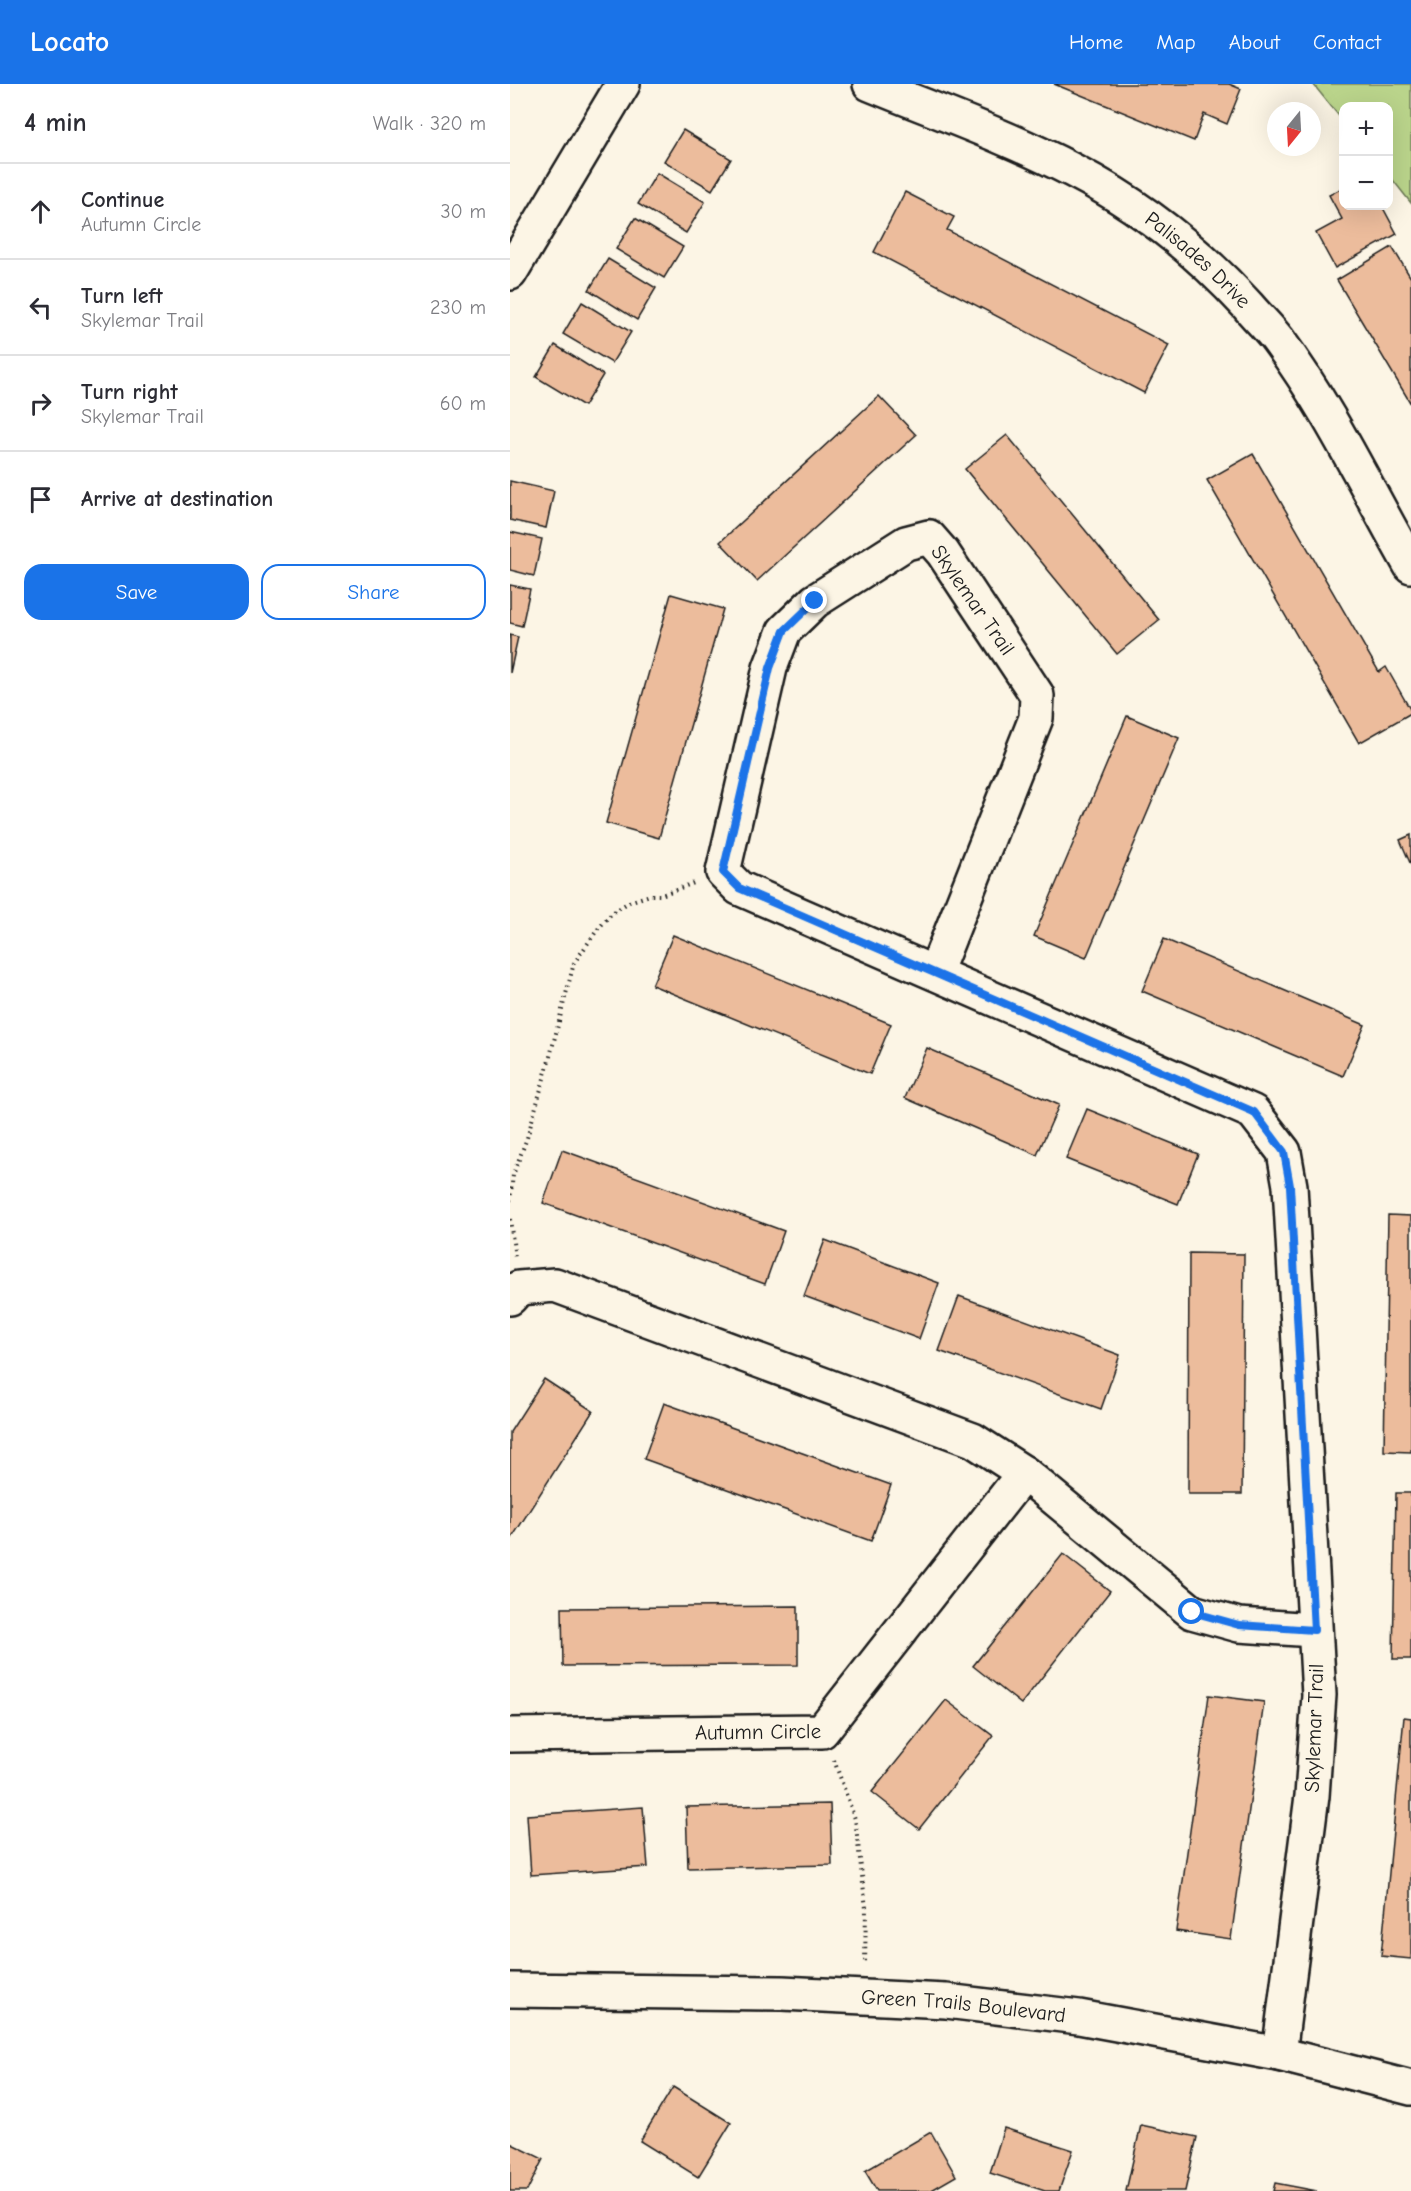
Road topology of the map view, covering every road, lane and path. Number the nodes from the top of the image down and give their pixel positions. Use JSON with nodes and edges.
{"nodes":[{"id":1,"x":623,"y":84,"type":"edge"},
{"id":2,"x":870,"y":84,"type":"edge"},
{"id":3,"x":510,"y":273,"type":"edge"},
{"id":4,"x":1411,"y":566,"type":"edge"},
{"id":5,"x":723,"y":872,"type":"junction"},
{"id":6,"x":935,"y":973,"type":"junction"},
{"id":7,"x":510,"y":1201,"type":"edge"},
{"id":8,"x":510,"y":1298,"type":"edge"},
{"id":9,"x":1024,"y":1473,"type":"junction"},
{"id":10,"x":1314,"y":1630,"type":"junction"},
{"id":11,"x":822,"y":1731,"type":"junction"},
{"id":12,"x":510,"y":1735,"type":"edge"},
{"id":13,"x":510,"y":1990,"type":"edge"},
{"id":14,"x":864,"y":1997,"type":"junction"},
{"id":15,"x":1279,"y":2054,"type":"junction"},
{"id":16,"x":1411,"y":2088,"type":"edge"}],
"edges":[{"from":1,"to":3,"type":"street"},
{"from":2,"to":4,"type":"street","name":"Palisades Drive"},
{"from":5,"to":6,"type":"street","name":"Skylemar Trail"},
{"from":5,"to":6,"type":"street","name":"Skylemar Trail"},
{"from":5,"to":7,"type":"path"},
{"from":6,"to":10,"type":"street","name":"Skylemar Trail"},
{"from":8,"to":9,"type":"street"},
{"from":9,"to":10,"type":"street"},
{"from":9,"to":11,"type":"street","name":"Autumn Circle"},
{"from":10,"to":15,"type":"street","name":"Skylemar Trail"},
{"from":11,"to":12,"type":"street","name":"Autumn Circle"},
{"from":11,"to":14,"type":"path"},
{"from":13,"to":14,"type":"street","name":"Green Trails Boulevard"},
{"from":14,"to":15,"type":"street","name":"Green Trails Boulevard"},
{"from":15,"to":16,"type":"street","name":"Green Trails Boulevard"}]}
